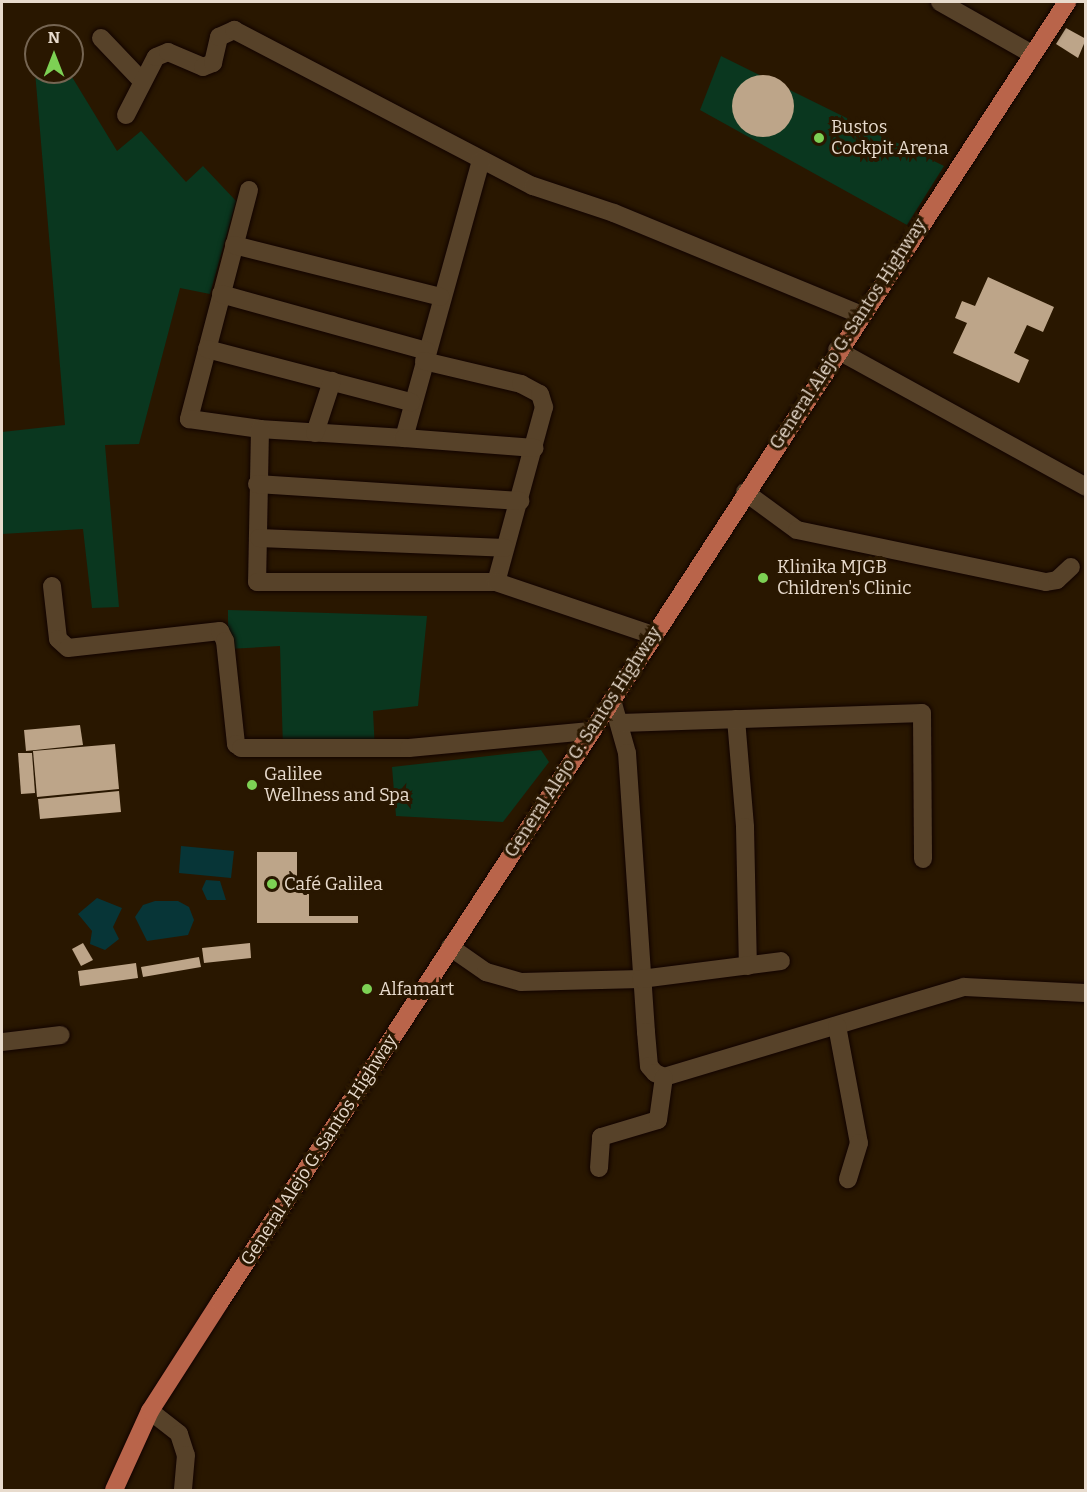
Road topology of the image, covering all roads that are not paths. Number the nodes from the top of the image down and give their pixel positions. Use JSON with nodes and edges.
{"nodes":[{"id":1,"x":940,"y":2,"type":"edge"},
{"id":2,"x":1067,"y":2,"type":"edge"},
{"id":3,"x":101,"y":38,"type":"dead end"},
{"id":4,"x":1030,"y":53,"type":"junction"},
{"id":5,"x":141,"y":80,"type":"junction"},
{"id":6,"x":126,"y":115,"type":"dead end"},
{"id":7,"x":481,"y":161,"type":"junction"},
{"id":8,"x":249,"y":190,"type":"dead end"},
{"id":9,"x":234,"y":245,"type":"junction"},
{"id":10,"x":221,"y":294,"type":"junction"},
{"id":11,"x":441,"y":297,"type":"junction"},
{"id":12,"x":859,"y":314,"type":"junction"},
{"id":13,"x":207,"y":349,"type":"junction"},
{"id":14,"x":837,"y":350,"type":"junction"},
{"id":15,"x":425,"y":356,"type":"junction"},
{"id":16,"x":332,"y":381,"type":"junction"},
{"id":17,"x":411,"y":402,"type":"junction"},
{"id":18,"x":260,"y":429,"type":"junction"},
{"id":19,"x":315,"y":433,"type":"junction"},
{"id":20,"x":404,"y":438,"type":"junction"},
{"id":21,"x":535,"y":448,"type":"junction"},
{"id":22,"x":257,"y":484,"type":"junction"},
{"id":23,"x":1086,"y":487,"type":"edge"},
{"id":24,"x":746,"y":492,"type":"junction"},
{"id":25,"x":520,"y":501,"type":"junction"},
{"id":26,"x":259,"y":538,"type":"junction"},
{"id":27,"x":505,"y":548,"type":"junction"},
{"id":28,"x":1071,"y":567,"type":"dead end"},
{"id":29,"x":496,"y":582,"type":"junction"},
{"id":30,"x":52,"y":586,"type":"dead end"},
{"id":31,"x":653,"y":635,"type":"junction"},
{"id":32,"x":612,"y":700,"type":"junction"},
{"id":33,"x":735,"y":719,"type":"junction"},
{"id":34,"x":622,"y":723,"type":"junction"},
{"id":35,"x":590,"y":731,"type":"junction"},
{"id":36,"x":923,"y":859,"type":"dead end"},
{"id":37,"x":450,"y":947,"type":"junction"},
{"id":38,"x":781,"y":961,"type":"dead end"},
{"id":39,"x":748,"y":966,"type":"junction"},
{"id":40,"x":641,"y":979,"type":"junction"},
{"id":41,"x":1086,"y":993,"type":"edge"},
{"id":42,"x":837,"y":1026,"type":"junction"},
{"id":43,"x":61,"y":1035,"type":"dead end"},
{"id":44,"x":2,"y":1042,"type":"edge"},
{"id":45,"x":664,"y":1077,"type":"junction"},
{"id":46,"x":599,"y":1168,"type":"dead end"},
{"id":47,"x":848,"y":1179,"type":"dead end"},
{"id":48,"x":150,"y":1411,"type":"junction"},
{"id":49,"x":114,"y":1491,"type":"edge"},
{"id":50,"x":183,"y":1491,"type":"edge"}],
"edges":[{"from":1,"to":4,"type":"street"},
{"from":2,"to":4,"type":"main road","name":"General Alejo G. Santos Highway"},
{"from":3,"to":5,"type":"street"},
{"from":4,"to":12,"type":"main road","name":"General Alejo G. Santos Highway"},
{"from":5,"to":6,"type":"street"},
{"from":5,"to":7,"type":"street"},
{"from":7,"to":11,"type":"street"},
{"from":7,"to":12,"type":"street"},
{"from":8,"to":9,"type":"street"},
{"from":9,"to":10,"type":"street"},
{"from":9,"to":11,"type":"street"},
{"from":10,"to":13,"type":"street"},
{"from":10,"to":15,"type":"street"},
{"from":11,"to":15,"type":"street"},
{"from":12,"to":14,"type":"main road","name":"General Alejo G. Santos Highway"},
{"from":13,"to":16,"type":"street"},
{"from":13,"to":18,"type":"street"},
{"from":14,"to":23,"type":"street"},
{"from":14,"to":24,"type":"main road","name":"General Alejo G. Santos Highway"},
{"from":15,"to":17,"type":"street"},
{"from":15,"to":21,"type":"street"},
{"from":16,"to":17,"type":"street"},
{"from":16,"to":19,"type":"street"},
{"from":17,"to":20,"type":"street"},
{"from":18,"to":19,"type":"street"},
{"from":18,"to":22,"type":"street"},
{"from":19,"to":20,"type":"street"},
{"from":20,"to":21,"type":"street"},
{"from":21,"to":25,"type":"street"},
{"from":22,"to":25,"type":"street"},
{"from":22,"to":26,"type":"street"},
{"from":24,"to":28,"type":"street"},
{"from":24,"to":31,"type":"main road","name":"General Alejo G. Santos Highway"},
{"from":25,"to":27,"type":"street"},
{"from":26,"to":27,"type":"street"},
{"from":26,"to":29,"type":"street"},
{"from":27,"to":29,"type":"street"},
{"from":29,"to":31,"type":"street"},
{"from":30,"to":35,"type":"street"},
{"from":31,"to":32,"type":"main road","name":"General Alejo G. Santos Highway"},
{"from":32,"to":34,"type":"street"},
{"from":32,"to":35,"type":"main road","name":"General Alejo G. Santos Highway"},
{"from":33,"to":34,"type":"street"},
{"from":33,"to":36,"type":"street"},
{"from":33,"to":39,"type":"street"},
{"from":34,"to":40,"type":"street"},
{"from":35,"to":37,"type":"main road","name":"General Alejo G. Santos Highway"},
{"from":37,"to":40,"type":"street"},
{"from":37,"to":48,"type":"main road","name":"General Alejo G. Santos Highway"},
{"from":38,"to":39,"type":"street"},
{"from":39,"to":40,"type":"street"},
{"from":40,"to":45,"type":"street"},
{"from":41,"to":42,"type":"street"},
{"from":42,"to":45,"type":"street"},
{"from":42,"to":47,"type":"street"},
{"from":43,"to":44,"type":"street"},
{"from":45,"to":46,"type":"street"},
{"from":48,"to":49,"type":"main road","name":"General Alejo G. Santos Highway"},
{"from":48,"to":50,"type":"street"}]}
